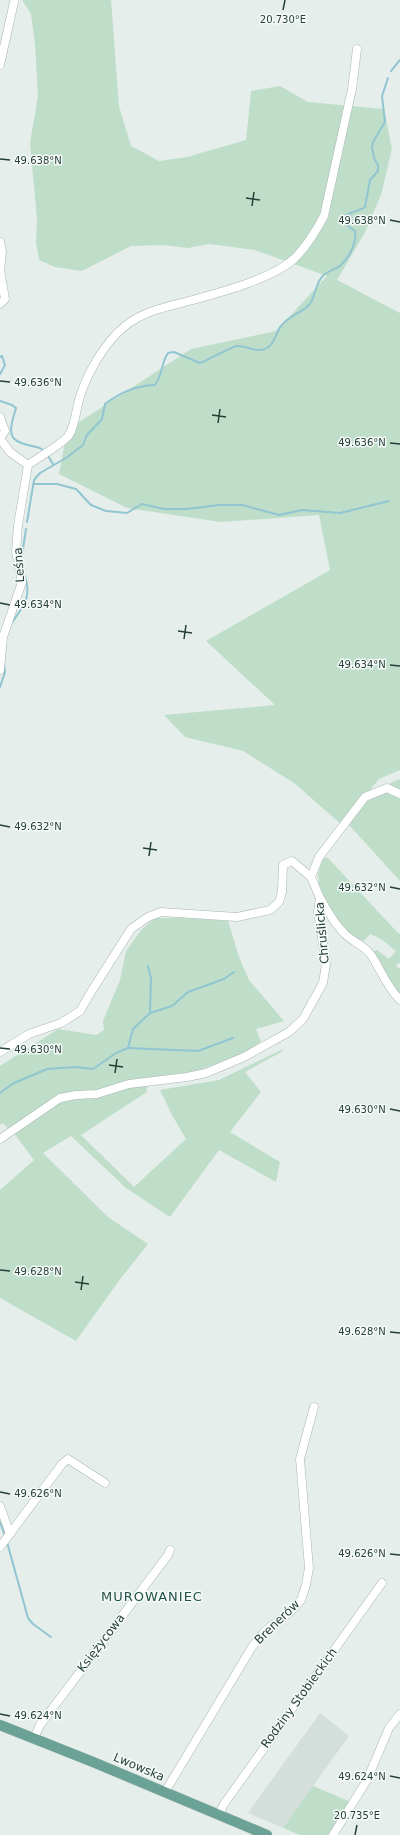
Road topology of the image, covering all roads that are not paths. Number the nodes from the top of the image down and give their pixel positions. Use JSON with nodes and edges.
{"nodes":[{"id":1,"x":14,"y":2,"type":"dead end"},
{"id":2,"x":357,"y":49,"type":"dead end"},
{"id":3,"x":0,"y":65,"type":"edge"},
{"id":4,"x":0,"y":242,"type":"edge"},
{"id":5,"x":0,"y":304,"type":"edge"},
{"id":6,"x":0,"y":418,"type":"edge"},
{"id":7,"x":0,"y":439,"type":"edge"},
{"id":8,"x":26,"y":463,"type":"junction"},
{"id":9,"x":0,"y":670,"type":"edge"},
{"id":10,"x":400,"y":794,"type":"edge"},
{"id":11,"x":311,"y":877,"type":"junction"},
{"id":12,"x":320,"y":898,"type":"junction"},
{"id":13,"x":400,"y":1000,"type":"edge"},
{"id":14,"x":0,"y":1052,"type":"edge"},
{"id":15,"x":0,"y":1138,"type":"edge"},
{"id":16,"x":314,"y":1407,"type":"dead end"},
{"id":17,"x":105,"y":1482,"type":"dead end"},
{"id":18,"x":0,"y":1506,"type":"edge"},
{"id":19,"x":8,"y":1537,"type":"junction"},
{"id":20,"x":0,"y":1547,"type":"edge"},
{"id":21,"x":170,"y":1550,"type":"dead end"},
{"id":22,"x":382,"y":1583,"type":"dead end"},
{"id":23,"x":400,"y":1714,"type":"edge"},
{"id":24,"x":0,"y":1725,"type":"edge"},
{"id":25,"x":34,"y":1738,"type":"junction"},
{"id":26,"x":165,"y":1792,"type":"junction"},
{"id":27,"x":218,"y":1814,"type":"junction"},
{"id":28,"x":267,"y":1835,"type":"edge"},
{"id":29,"x":333,"y":1835,"type":"edge"}],
"edges":[{"from":1,"to":3,"type":"street"},
{"from":2,"to":8,"type":"street"},
{"from":4,"to":5,"type":"street"},
{"from":6,"to":7,"type":"street"},
{"from":7,"to":8,"type":"street"},
{"from":8,"to":9,"type":"street","name":"Leśna"},
{"from":10,"to":11,"type":"street"},
{"from":11,"to":12,"type":"street","name":"Chruślicka"},
{"from":11,"to":14,"type":"street","name":"Chruślicka"},
{"from":12,"to":13,"type":"street"},
{"from":12,"to":15,"type":"street","name":"Chruślicka"},
{"from":16,"to":26,"type":"street","name":"Brenerów"},
{"from":17,"to":19,"type":"street"},
{"from":18,"to":19,"type":"street"},
{"from":19,"to":20,"type":"street"},
{"from":21,"to":25,"type":"street","name":"Księżycowa"},
{"from":22,"to":27,"type":"street","name":"Rodziny Stobieckich"},
{"from":23,"to":29,"type":"street"},
{"from":24,"to":25,"type":"main road","name":"Lwowska"},
{"from":25,"to":26,"type":"main road","name":"Lwowska"},
{"from":26,"to":27,"type":"main road","name":"Lwowska"},
{"from":27,"to":28,"type":"main road","name":"Lwowska"}]}
